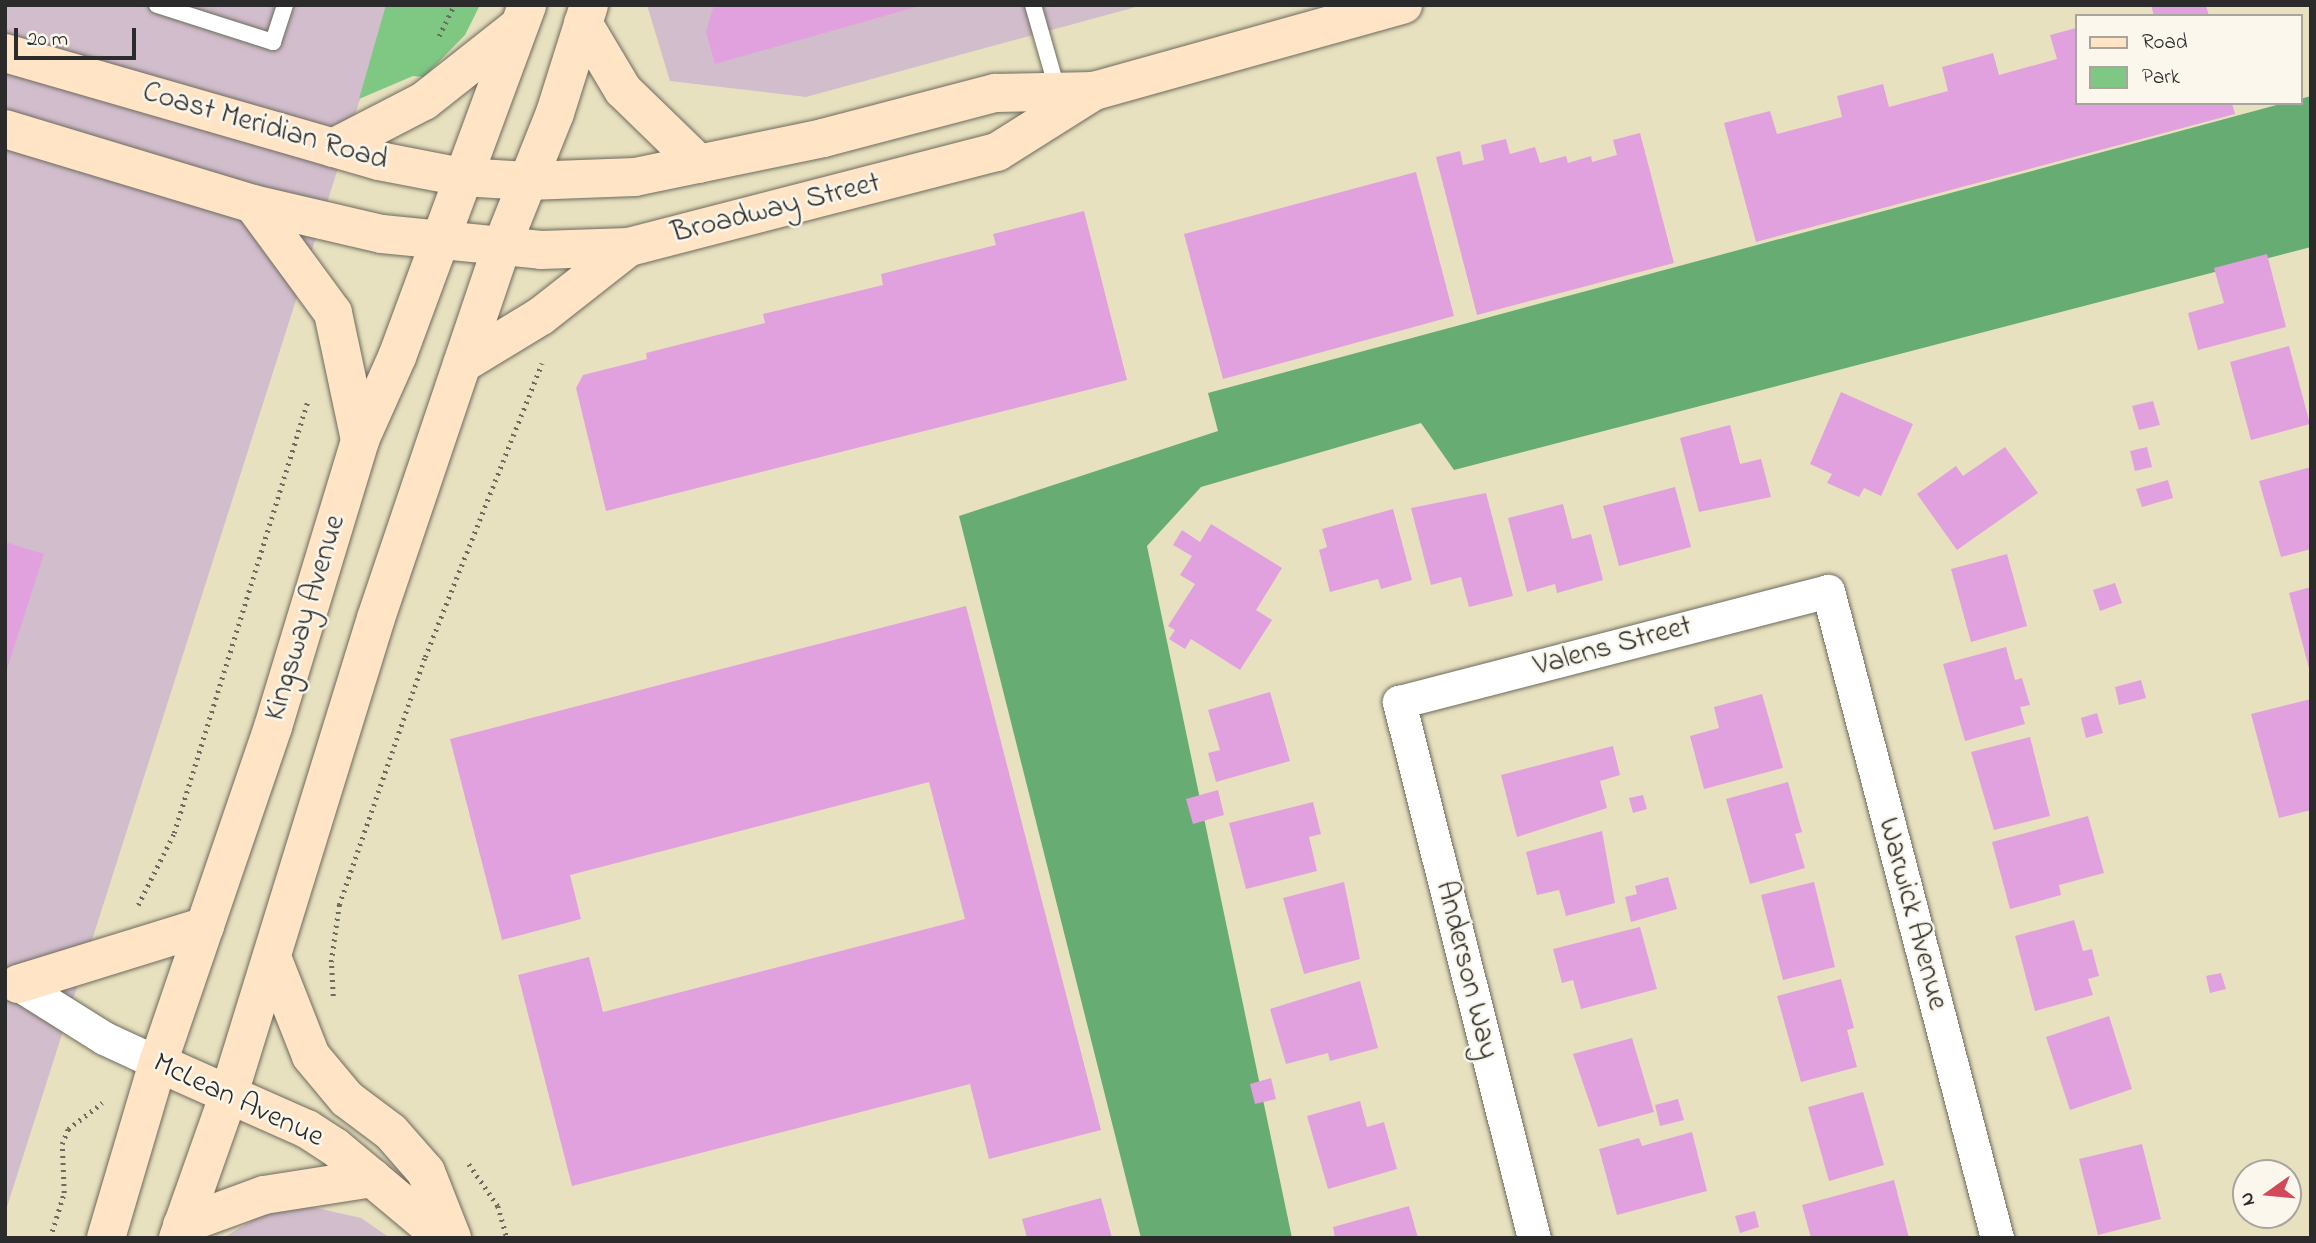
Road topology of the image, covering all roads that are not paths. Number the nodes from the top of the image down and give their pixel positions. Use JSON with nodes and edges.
{"nodes":[{"id":1,"x":157,"y":5,"type":"edge"},
{"id":2,"x":285,"y":5,"type":"edge"},
{"id":3,"x":1033,"y":5,"type":"edge"},
{"id":4,"x":1403,"y":5,"type":"edge"},
{"id":5,"x":586,"y":14,"type":"edge"},
{"id":6,"x":523,"y":16,"type":"edge"},
{"id":7,"x":5,"y":53,"type":"edge"},
{"id":8,"x":1076,"y":91,"type":"junction"},
{"id":9,"x":5,"y":129,"type":"edge"},
{"id":10,"x":333,"y":148,"type":"junction"},
{"id":11,"x":699,"y":164,"type":"junction"},
{"id":12,"x":462,"y":177,"type":"junction"},
{"id":13,"x":528,"y":181,"type":"junction"},
{"id":14,"x":253,"y":204,"type":"junction"},
{"id":15,"x":438,"y":241,"type":"junction"},
{"id":16,"x":629,"y":247,"type":"junction"},
{"id":17,"x":501,"y":248,"type":"junction"},
{"id":18,"x":462,"y":364,"type":"junction"},
{"id":19,"x":360,"y":440,"type":"junction"},
{"id":20,"x":1828,"y":591,"type":"joint"},
{"id":21,"x":1399,"y":702,"type":"joint"},
{"id":22,"x":205,"y":926,"type":"junction"},
{"id":23,"x":272,"y":957,"type":"junction"},
{"id":24,"x":18,"y":985,"type":"joint"},
{"id":25,"x":158,"y":1063,"type":"junction"},
{"id":26,"x":228,"y":1097,"type":"junction"},
{"id":27,"x":373,"y":1178,"type":"junction"},
{"id":28,"x":180,"y":1232,"type":"edge"},
{"id":29,"x":106,"y":1238,"type":"edge"},
{"id":30,"x":444,"y":1238,"type":"edge"},
{"id":31,"x":452,"y":1238,"type":"edge"},
{"id":32,"x":1534,"y":1238,"type":"edge"},
{"id":33,"x":1997,"y":1238,"type":"edge"}],
"edges":[{"from":1,"to":2,"type":"lane"},
{"from":3,"to":8,"type":"lane"},
{"from":4,"to":8,"type":"main road","name":"Broadway Street"},
{"from":5,"to":11,"type":"main road"},
{"from":5,"to":13,"type":"main road"},
{"from":6,"to":10,"type":"main road"},
{"from":6,"to":12,"type":"main road","name":"Kingsway Avenue"},
{"from":7,"to":10,"type":"main road","name":"Coast Meridian Road"},
{"from":8,"to":11,"type":"main road","name":"Broadway Street"},
{"from":8,"to":16,"type":"main road","name":"Broadway Street"},
{"from":9,"to":14,"type":"main road"},
{"from":10,"to":12,"type":"main road","name":"Coast Meridian Road"},
{"from":11,"to":13,"type":"main road","name":"Broadway Street"},
{"from":12,"to":13,"type":"main road","name":"Coast Meridian Road"},
{"from":12,"to":15,"type":"main road","name":"Kingsway Avenue"},
{"from":13,"to":17,"type":"main road"},
{"from":14,"to":15,"type":"main road"},
{"from":14,"to":19,"type":"main road"},
{"from":15,"to":17,"type":"main road","name":"Broadway Street"},
{"from":15,"to":19,"type":"main road","name":"Kingsway Avenue"},
{"from":16,"to":17,"type":"main road","name":"Broadway Street"},
{"from":16,"to":18,"type":"main road"},
{"from":17,"to":18,"type":"main road"},
{"from":18,"to":23,"type":"main road"},
{"from":19,"to":22,"type":"main road","name":"Kingsway Avenue"},
{"from":20,"to":21,"type":"street","name":"Valens Street"},
{"from":20,"to":33,"type":"street","name":"Warwick Avenue"},
{"from":21,"to":32,"type":"street","name":"Anderson Way"},
{"from":22,"to":24,"type":"main road"},
{"from":22,"to":25,"type":"main road","name":"Kingsway Avenue"},
{"from":23,"to":26,"type":"main road"},
{"from":23,"to":31,"type":"main road"},
{"from":24,"to":25,"type":"street","name":"McLean Avenue"},
{"from":25,"to":26,"type":"main road","name":"McLean Avenue"},
{"from":25,"to":29,"type":"main road","name":"Kingsway Avenue"},
{"from":26,"to":27,"type":"main road","name":"McLean Avenue"},
{"from":26,"to":28,"type":"main road"},
{"from":27,"to":28,"type":"main road"},
{"from":27,"to":30,"type":"main road","name":"McLean Avenue"}]}
